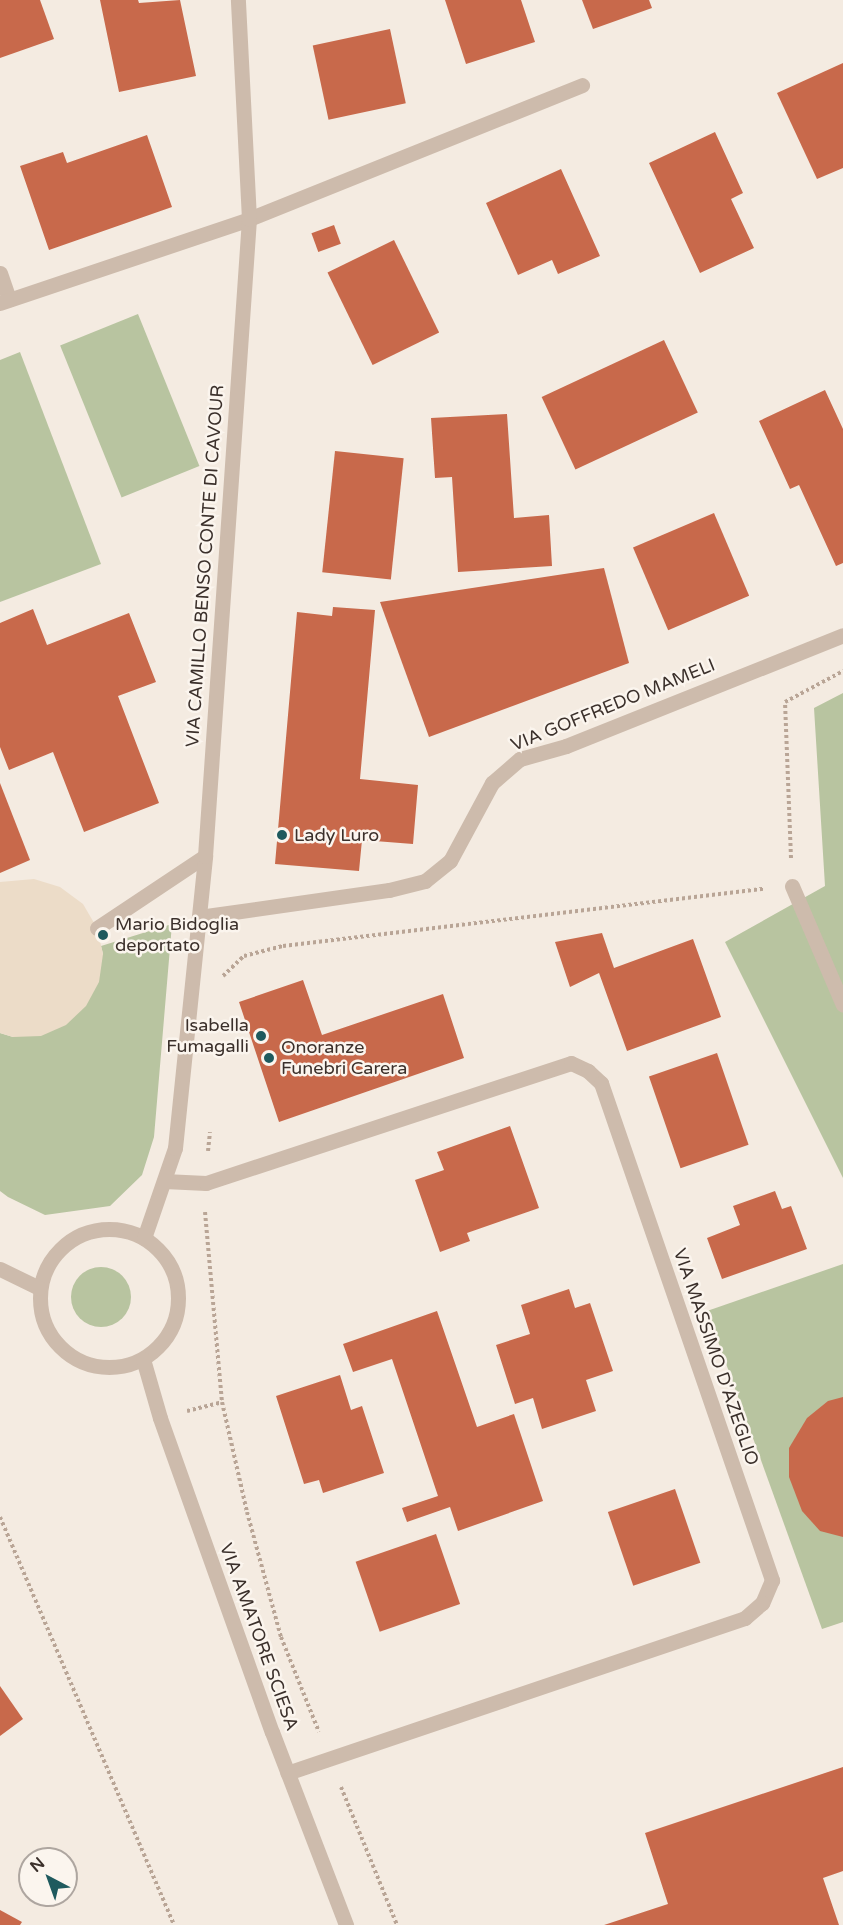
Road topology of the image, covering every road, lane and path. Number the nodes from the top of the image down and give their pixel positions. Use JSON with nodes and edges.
{"nodes":[{"id":1,"x":238,"y":0,"type":"edge"},
{"id":2,"x":582,"y":85,"type":"dead end"},
{"id":3,"x":249,"y":219,"type":"junction"},
{"id":4,"x":0,"y":273,"type":"edge"},
{"id":5,"x":5,"y":301,"type":"edge"},
{"id":6,"x":843,"y":634,"type":"edge"},
{"id":7,"x":843,"y":671,"type":"edge"},
{"id":8,"x":205,"y":856,"type":"junction"},
{"id":9,"x":792,"y":886,"type":"junction"},
{"id":10,"x":199,"y":916,"type":"junction"},
{"id":11,"x":97,"y":928,"type":"dead end"},
{"id":12,"x":220,"y":979,"type":"dead end"},
{"id":13,"x":843,"y":1005,"type":"edge"},
{"id":14,"x":210,"y":1126,"type":"dead end"},
{"id":15,"x":164,"y":1181,"type":"junction"},
{"id":16,"x":206,"y":1183,"type":"junction"},
{"id":17,"x":144,"y":1238,"type":"junction"},
{"id":18,"x":0,"y":1269,"type":"edge"},
{"id":19,"x":39,"y":1288,"type":"junction"},
{"id":20,"x":143,"y":1359,"type":"junction"},
{"id":21,"x":0,"y":1517,"type":"edge"},
{"id":22,"x":330,"y":1759,"type":"junction"},
{"id":23,"x":288,"y":1773,"type":"junction"},
{"id":24,"x":174,"y":1925,"type":"edge"},
{"id":25,"x":346,"y":1925,"type":"edge"},
{"id":26,"x":397,"y":1925,"type":"edge"}],
"edges":[{"from":1,"to":3,"type":"street","name":"VIA CAMILLO BENSO CONTE DI CAVOUR"},
{"from":2,"to":3,"type":"street"},
{"from":3,"to":5,"type":"street"},
{"from":3,"to":8,"type":"street","name":"VIA CAMILLO BENSO CONTE DI CAVOUR"},
{"from":4,"to":5,"type":"street"},
{"from":6,"to":10,"type":"street","name":"VIA GOFFREDO MAMELI"},
{"from":7,"to":9,"type":"path"},
{"from":8,"to":10,"type":"street","name":"VIA CAMILLO BENSO CONTE DI CAVOUR"},
{"from":8,"to":11,"type":"street"},
{"from":9,"to":12,"type":"path"},
{"from":9,"to":13,"type":"street"},
{"from":10,"to":15,"type":"street","name":"VIA CAMILLO BENSO CONTE DI CAVOUR"},
{"from":14,"to":16,"type":"path"},
{"from":15,"to":16,"type":"street","name":"VIA MASSIMO D'AZEGLIO"},
{"from":15,"to":17,"type":"street","name":"VIA CAMILLO BENSO CONTE DI CAVOUR"},
{"from":16,"to":22,"type":"path"},
{"from":16,"to":22,"type":"street","name":"VIA MASSIMO D'AZEGLIO"},
{"from":17,"to":19,"type":"street"},
{"from":17,"to":20,"type":"street"},
{"from":18,"to":19,"type":"street"},
{"from":19,"to":20,"type":"street"},
{"from":20,"to":23,"type":"street","name":"VIA AMATORE SCIESA"},
{"from":21,"to":24,"type":"path"},
{"from":22,"to":23,"type":"street","name":"VIA MASSIMO D'AZEGLIO"},
{"from":22,"to":26,"type":"path"},
{"from":23,"to":25,"type":"street","name":"VIA AMATORE SCIESA"}]}
